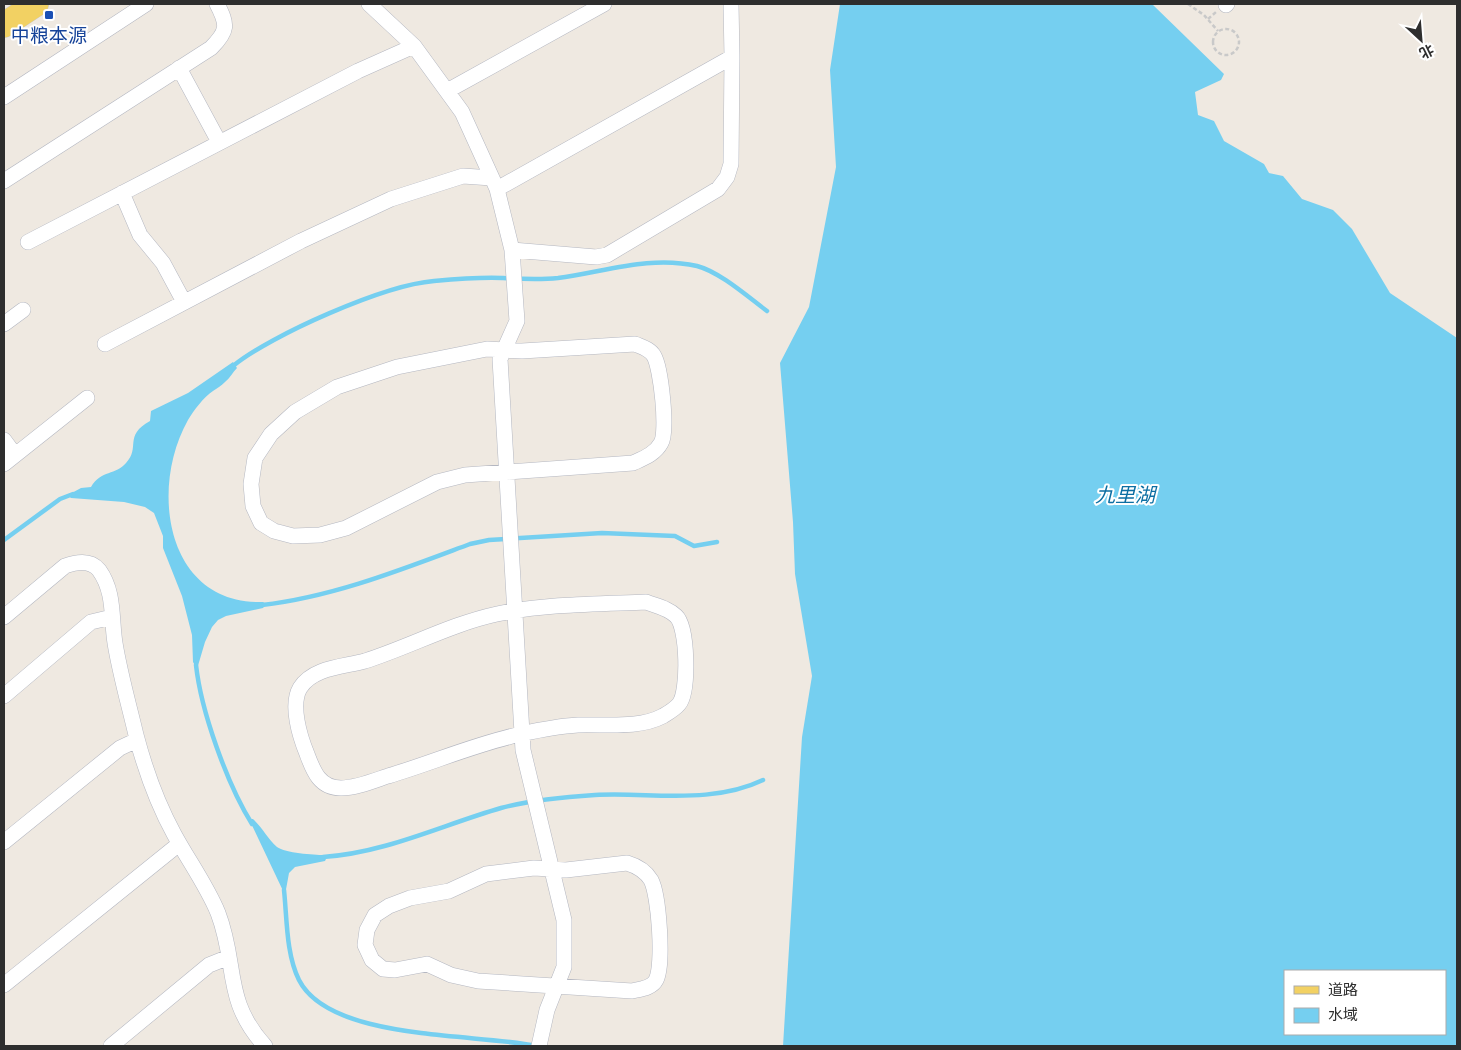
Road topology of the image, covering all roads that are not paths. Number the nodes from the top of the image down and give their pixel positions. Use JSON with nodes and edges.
{"nodes":[{"id":1,"x":36,"y":4,"type":"edge"},
{"id":2,"x":146,"y":4,"type":"edge"},
{"id":3,"x":217,"y":4,"type":"edge"},
{"id":4,"x":604,"y":4,"type":"edge"},
{"id":5,"x":731,"y":4,"type":"edge"},
{"id":6,"x":378,"y":7,"type":"edge"},
{"id":7,"x":4,"y":25,"type":"edge"},
{"id":8,"x":414,"y":46,"type":"junction"},
{"id":9,"x":732,"y":57,"type":"junction"},
{"id":10,"x":179,"y":68,"type":"junction"},
{"id":11,"x":447,"y":91,"type":"junction"},
{"id":12,"x":4,"y":97,"type":"edge"},
{"id":13,"x":219,"y":142,"type":"junction"},
{"id":14,"x":4,"y":181,"type":"edge"},
{"id":15,"x":494,"y":184,"type":"junction"},
{"id":16,"x":122,"y":193,"type":"junction"},
{"id":17,"x":28,"y":242,"type":"dead end"},
{"id":18,"x":512,"y":250,"type":"junction"},
{"id":19,"x":184,"y":302,"type":"junction"},
{"id":20,"x":23,"y":310,"type":"dead end"},
{"id":21,"x":4,"y":324,"type":"edge"},
{"id":22,"x":104,"y":344,"type":"dead end"},
{"id":23,"x":503,"y":350,"type":"junction"},
{"id":24,"x":87,"y":398,"type":"dead end"},
{"id":25,"x":4,"y":440,"type":"edge"},
{"id":26,"x":9,"y":459,"type":"edge"},
{"id":27,"x":506,"y":472,"type":"junction"},
{"id":28,"x":514,"y":612,"type":"junction"},
{"id":29,"x":4,"y":617,"type":"edge"},
{"id":30,"x":112,"y":617,"type":"junction"},
{"id":31,"x":4,"y":696,"type":"edge"},
{"id":32,"x":522,"y":734,"type":"junction"},
{"id":33,"x":137,"y":740,"type":"junction"},
{"id":34,"x":4,"y":842,"type":"edge"},
{"id":35,"x":179,"y":844,"type":"junction"},
{"id":36,"x":550,"y":869,"type":"junction"},
{"id":37,"x":229,"y":957,"type":"junction"},
{"id":38,"x":4,"y":984,"type":"edge"},
{"id":39,"x":556,"y":985,"type":"junction"},
{"id":40,"x":540,"y":1043,"type":"edge"},
{"id":41,"x":111,"y":1046,"type":"edge"},
{"id":42,"x":265,"y":1046,"type":"edge"}],
"edges":[{"from":1,"to":7,"type":"main road"},
{"from":2,"to":12,"type":"street"},
{"from":3,"to":10,"type":"street"},
{"from":4,"to":11,"type":"street"},
{"from":5,"to":9,"type":"street"},
{"from":6,"to":8,"type":"street"},
{"from":8,"to":11,"type":"street"},
{"from":8,"to":13,"type":"street"},
{"from":9,"to":15,"type":"street"},
{"from":9,"to":18,"type":"street"},
{"from":10,"to":13,"type":"street"},
{"from":10,"to":14,"type":"street"},
{"from":11,"to":15,"type":"street"},
{"from":13,"to":16,"type":"street"},
{"from":15,"to":18,"type":"street"},
{"from":15,"to":19,"type":"street"},
{"from":16,"to":17,"type":"street"},
{"from":16,"to":19,"type":"street"},
{"from":18,"to":23,"type":"street"},
{"from":19,"to":22,"type":"street"},
{"from":20,"to":21,"type":"street"},
{"from":23,"to":27,"type":"street"},
{"from":23,"to":27,"type":"street"},
{"from":23,"to":27,"type":"street"},
{"from":24,"to":26,"type":"street"},
{"from":25,"to":26,"type":"street"},
{"from":27,"to":28,"type":"street"},
{"from":28,"to":32,"type":"street"},
{"from":28,"to":32,"type":"street"},
{"from":28,"to":32,"type":"street"},
{"from":29,"to":30,"type":"street"},
{"from":30,"to":31,"type":"street"},
{"from":30,"to":33,"type":"street"},
{"from":32,"to":36,"type":"street"},
{"from":33,"to":34,"type":"street"},
{"from":33,"to":35,"type":"street"},
{"from":35,"to":37,"type":"street"},
{"from":35,"to":38,"type":"street"},
{"from":36,"to":39,"type":"street"},
{"from":36,"to":39,"type":"street"},
{"from":36,"to":39,"type":"street"},
{"from":37,"to":41,"type":"street"},
{"from":37,"to":42,"type":"street"},
{"from":39,"to":40,"type":"street"}]}
